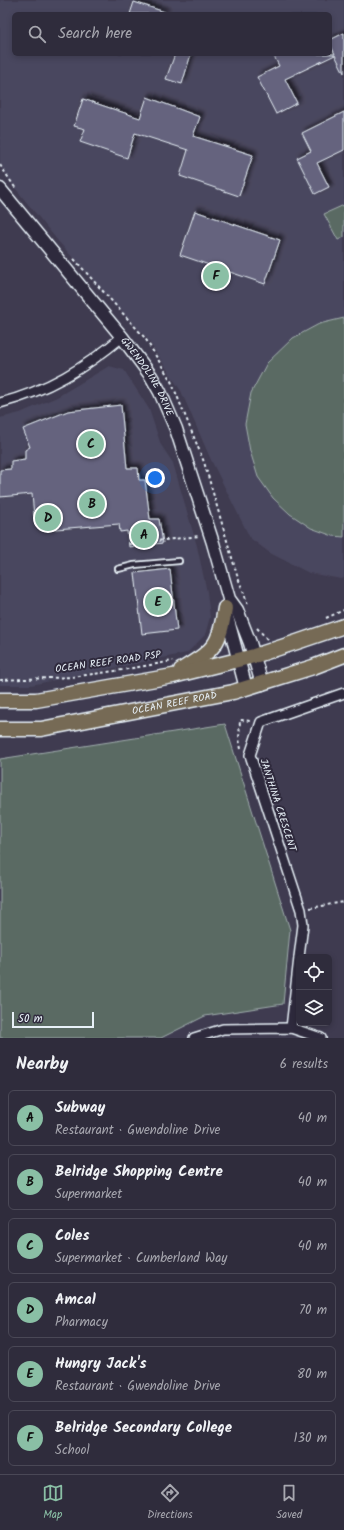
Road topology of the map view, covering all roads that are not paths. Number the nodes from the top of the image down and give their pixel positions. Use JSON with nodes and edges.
{"nodes":[{"id":1,"x":0,"y":189,"type":"edge"},
{"id":2,"x":122,"y":337,"type":"junction"},
{"id":3,"x":0,"y":403,"type":"edge"},
{"id":4,"x":179,"y":562,"type":"dead end"},
{"id":5,"x":118,"y":569,"type":"dead end"},
{"id":6,"x":227,"y":604,"type":"junction"},
{"id":7,"x":344,"y":626,"type":"edge"},
{"id":8,"x":344,"y":655,"type":"edge"},
{"id":9,"x":254,"y":656,"type":"junction"},
{"id":10,"x":238,"y":660,"type":"junction"},
{"id":11,"x":173,"y":676,"type":"junction"},
{"id":12,"x":262,"y":684,"type":"junction"},
{"id":13,"x":246,"y":688,"type":"junction"},
{"id":14,"x":344,"y":693,"type":"edge"},
{"id":15,"x":0,"y":700,"type":"edge"},
{"id":16,"x":0,"y":730,"type":"edge"},
{"id":17,"x":299,"y":954,"type":"edge"},
{"id":18,"x":296,"y":988,"type":"edge"},
{"id":19,"x":292,"y":1028,"type":"junction"},
{"id":20,"x":194,"y":1038,"type":"edge"},
{"id":21,"x":322,"y":1038,"type":"edge"}],
"edges":[{"from":1,"to":2,"type":"street","name":"GWENDOLINE DRIVE"},
{"from":2,"to":3,"type":"street"},
{"from":2,"to":6,"type":"street","name":"GWENDOLINE DRIVE"},
{"from":4,"to":5,"type":"lane"},
{"from":6,"to":9,"type":"street","name":"GWENDOLINE DRIVE"},
{"from":6,"to":10,"type":"street","name":"GWENDOLINE DRIVE"},
{"from":6,"to":11,"type":"main road"},
{"from":7,"to":9,"type":"main road"},
{"from":8,"to":12,"type":"main road","name":"OCEAN REEF ROAD"},
{"from":9,"to":10,"type":"main road"},
{"from":9,"to":12,"type":"street","name":"GWENDOLINE DRIVE"},
{"from":10,"to":11,"type":"main road"},
{"from":10,"to":13,"type":"street","name":"GWENDOLINE DRIVE"},
{"from":11,"to":15,"type":"main road"},
{"from":12,"to":13,"type":"main road","name":"OCEAN REEF ROAD"},
{"from":13,"to":16,"type":"main road","name":"OCEAN REEF ROAD"},
{"from":14,"to":17,"type":"street","name":"JANTHINA CRESCENT"},
{"from":18,"to":19,"type":"street","name":"JANTHINA CRESCENT"},
{"from":19,"to":20,"type":"street"},
{"from":19,"to":21,"type":"street"}]}
